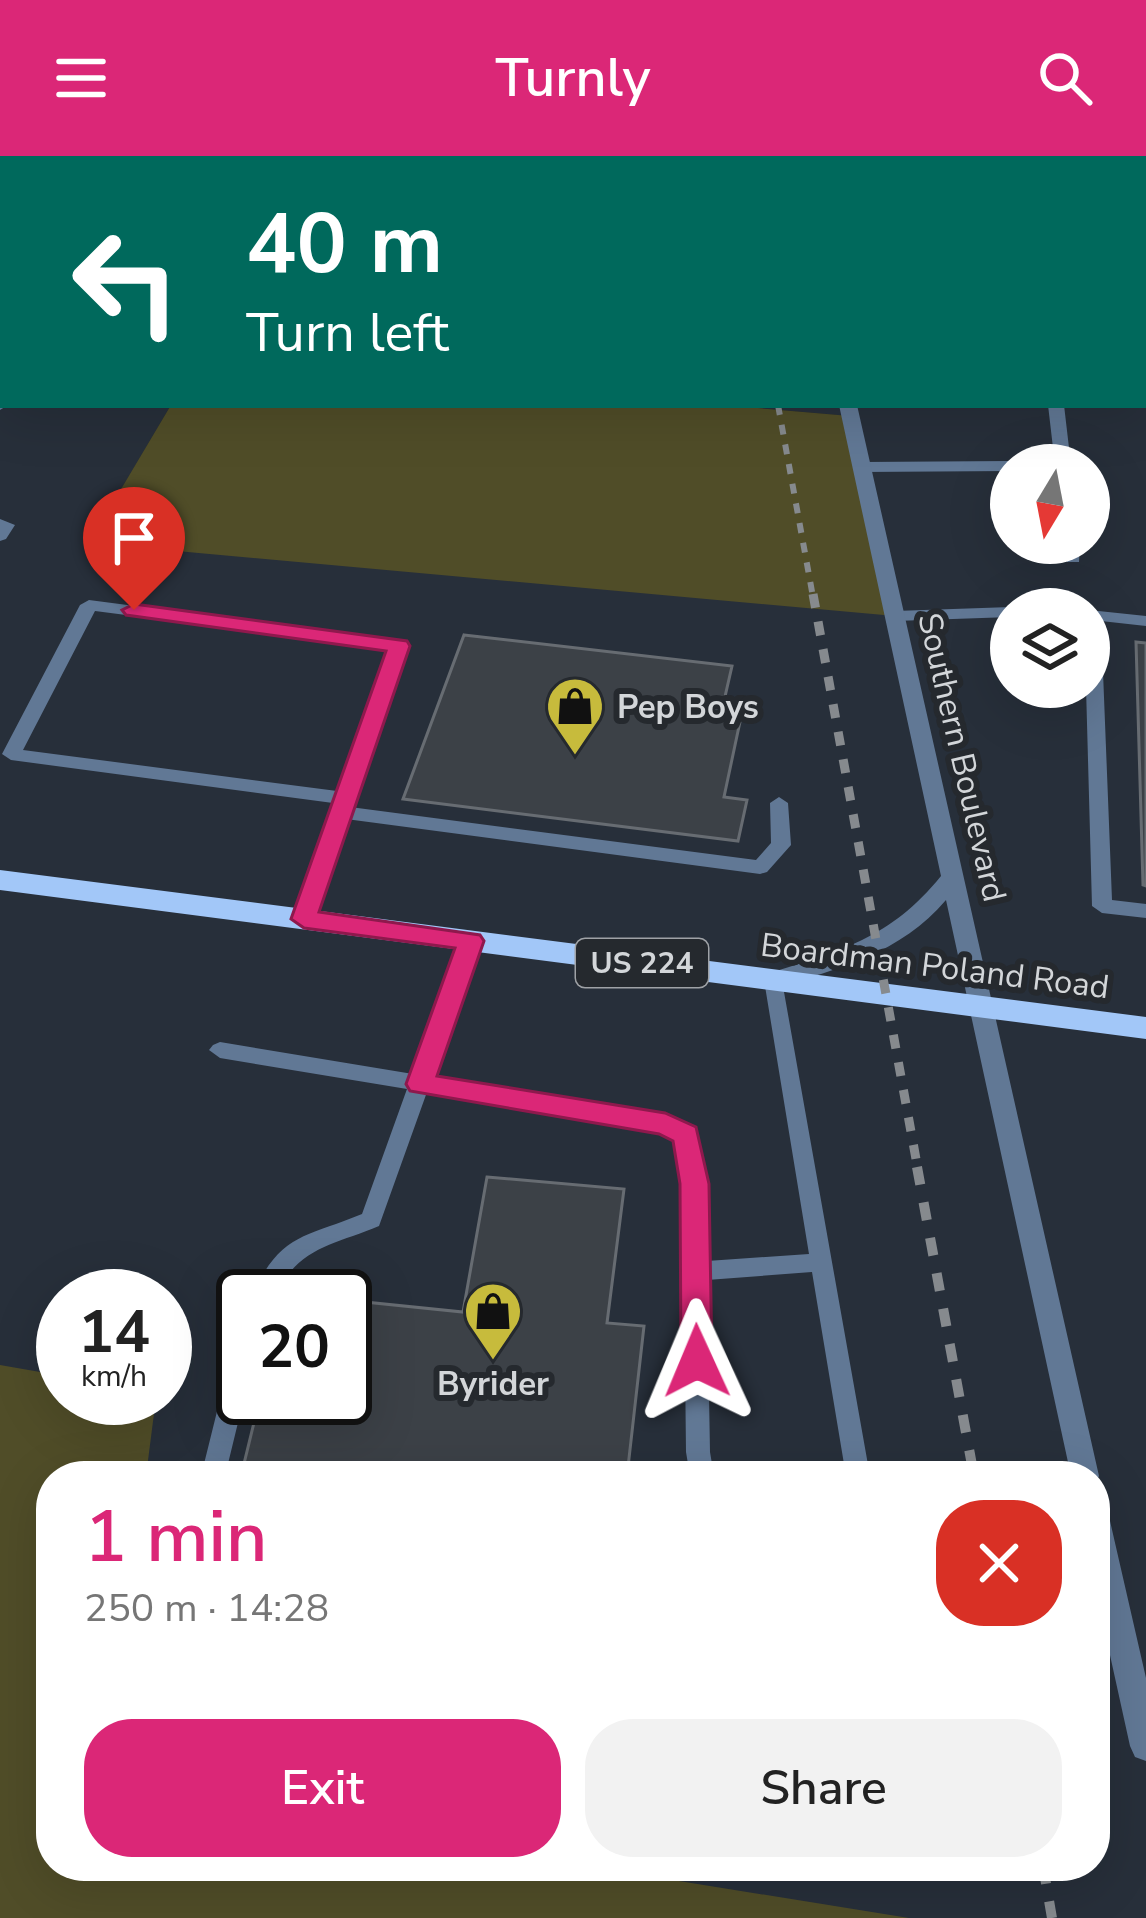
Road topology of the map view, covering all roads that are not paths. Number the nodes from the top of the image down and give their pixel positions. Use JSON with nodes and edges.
{"nodes":[{"id":1,"x":849,"y":408,"type":"edge"},
{"id":2,"x":1056,"y":408,"type":"edge"},
{"id":3,"x":1061,"y":444,"type":"edge"},
{"id":4,"x":862,"y":466,"type":"junction"},
{"id":5,"x":990,"y":466,"type":"edge"},
{"id":6,"x":0,"y":524,"type":"edge"},
{"id":7,"x":0,"y":536,"type":"edge"},
{"id":8,"x":990,"y":613,"type":"edge"},
{"id":9,"x":895,"y":616,"type":"junction"},
{"id":10,"x":1110,"y":617,"type":"edge"},
{"id":11,"x":1146,"y":621,"type":"edge"},
{"id":12,"x":1094,"y":708,"type":"edge"},
{"id":13,"x":779,"y":803,"type":"dead end"},
{"id":14,"x":341,"y":805,"type":"junction"},
{"id":15,"x":953,"y":875,"type":"junction"},
{"id":16,"x":0,"y":880,"type":"edge"},
{"id":17,"x":1146,"y":911,"type":"edge"},
{"id":18,"x":304,"y":919,"type":"junction"},
{"id":19,"x":471,"y":941,"type":"junction"},
{"id":20,"x":774,"y":980,"type":"junction"},
{"id":21,"x":979,"y":1007,"type":"junction"},
{"id":22,"x":1146,"y":1028,"type":"edge"},
{"id":23,"x":220,"y":1050,"type":"dead end"},
{"id":24,"x":420,"y":1084,"type":"junction"},
{"id":25,"x":822,"y":1262,"type":"junction"},
{"id":26,"x":274,"y":1269,"type":"edge"},
{"id":27,"x":695,"y":1271,"type":"junction"},
{"id":28,"x":226,"y":1425,"type":"edge"},
{"id":29,"x":217,"y":1461,"type":"edge"},
{"id":30,"x":700,"y":1461,"type":"edge"},
{"id":31,"x":855,"y":1461,"type":"edge"},
{"id":32,"x":1082,"y":1461,"type":"edge"},
{"id":33,"x":1110,"y":1580,"type":"edge"},
{"id":34,"x":1142,"y":1706,"type":"edge"},
{"id":35,"x":1146,"y":1746,"type":"edge"}],
"edges":[{"from":1,"to":4,"type":"street","name":"Southern Boulevard"},
{"from":2,"to":3,"type":"lane"},
{"from":4,"to":5,"type":"lane"},
{"from":4,"to":9,"type":"street","name":"Southern Boulevard"},
{"from":6,"to":7,"type":"lane"},
{"from":8,"to":9,"type":"lane"},
{"from":9,"to":15,"type":"street","name":"Southern Boulevard"},
{"from":10,"to":11,"type":"lane"},
{"from":12,"to":17,"type":"lane"},
{"from":13,"to":14,"type":"lane"},
{"from":14,"to":14,"type":"lane"},
{"from":14,"to":18,"type":"lane"},
{"from":15,"to":20,"type":"street"},
{"from":15,"to":21,"type":"street","name":"Southern Boulevard"},
{"from":16,"to":18,"type":"main road","name":"Boardman Poland Road","number":"US 224"},
{"from":18,"to":19,"type":"main road","name":"Boardman Poland Road","number":"US 224"},
{"from":19,"to":20,"type":"main road","name":"Boardman Poland Road","number":"US 224"},
{"from":19,"to":24,"type":"lane"},
{"from":20,"to":21,"type":"main road","name":"Boardman Poland Road","number":"US 224"},
{"from":20,"to":25,"type":"lane"},
{"from":21,"to":22,"type":"main road","name":"Boardman Poland Road","number":"US 224"},
{"from":21,"to":32,"type":"street","name":"Southern Boulevard"},
{"from":23,"to":24,"type":"lane"},
{"from":24,"to":26,"type":"lane"},
{"from":24,"to":27,"type":"lane"},
{"from":25,"to":27,"type":"lane"},
{"from":25,"to":31,"type":"lane"},
{"from":27,"to":30,"type":"lane"},
{"from":28,"to":29,"type":"lane"},
{"from":33,"to":34,"type":"street"},
{"from":34,"to":35,"type":"street"}]}
